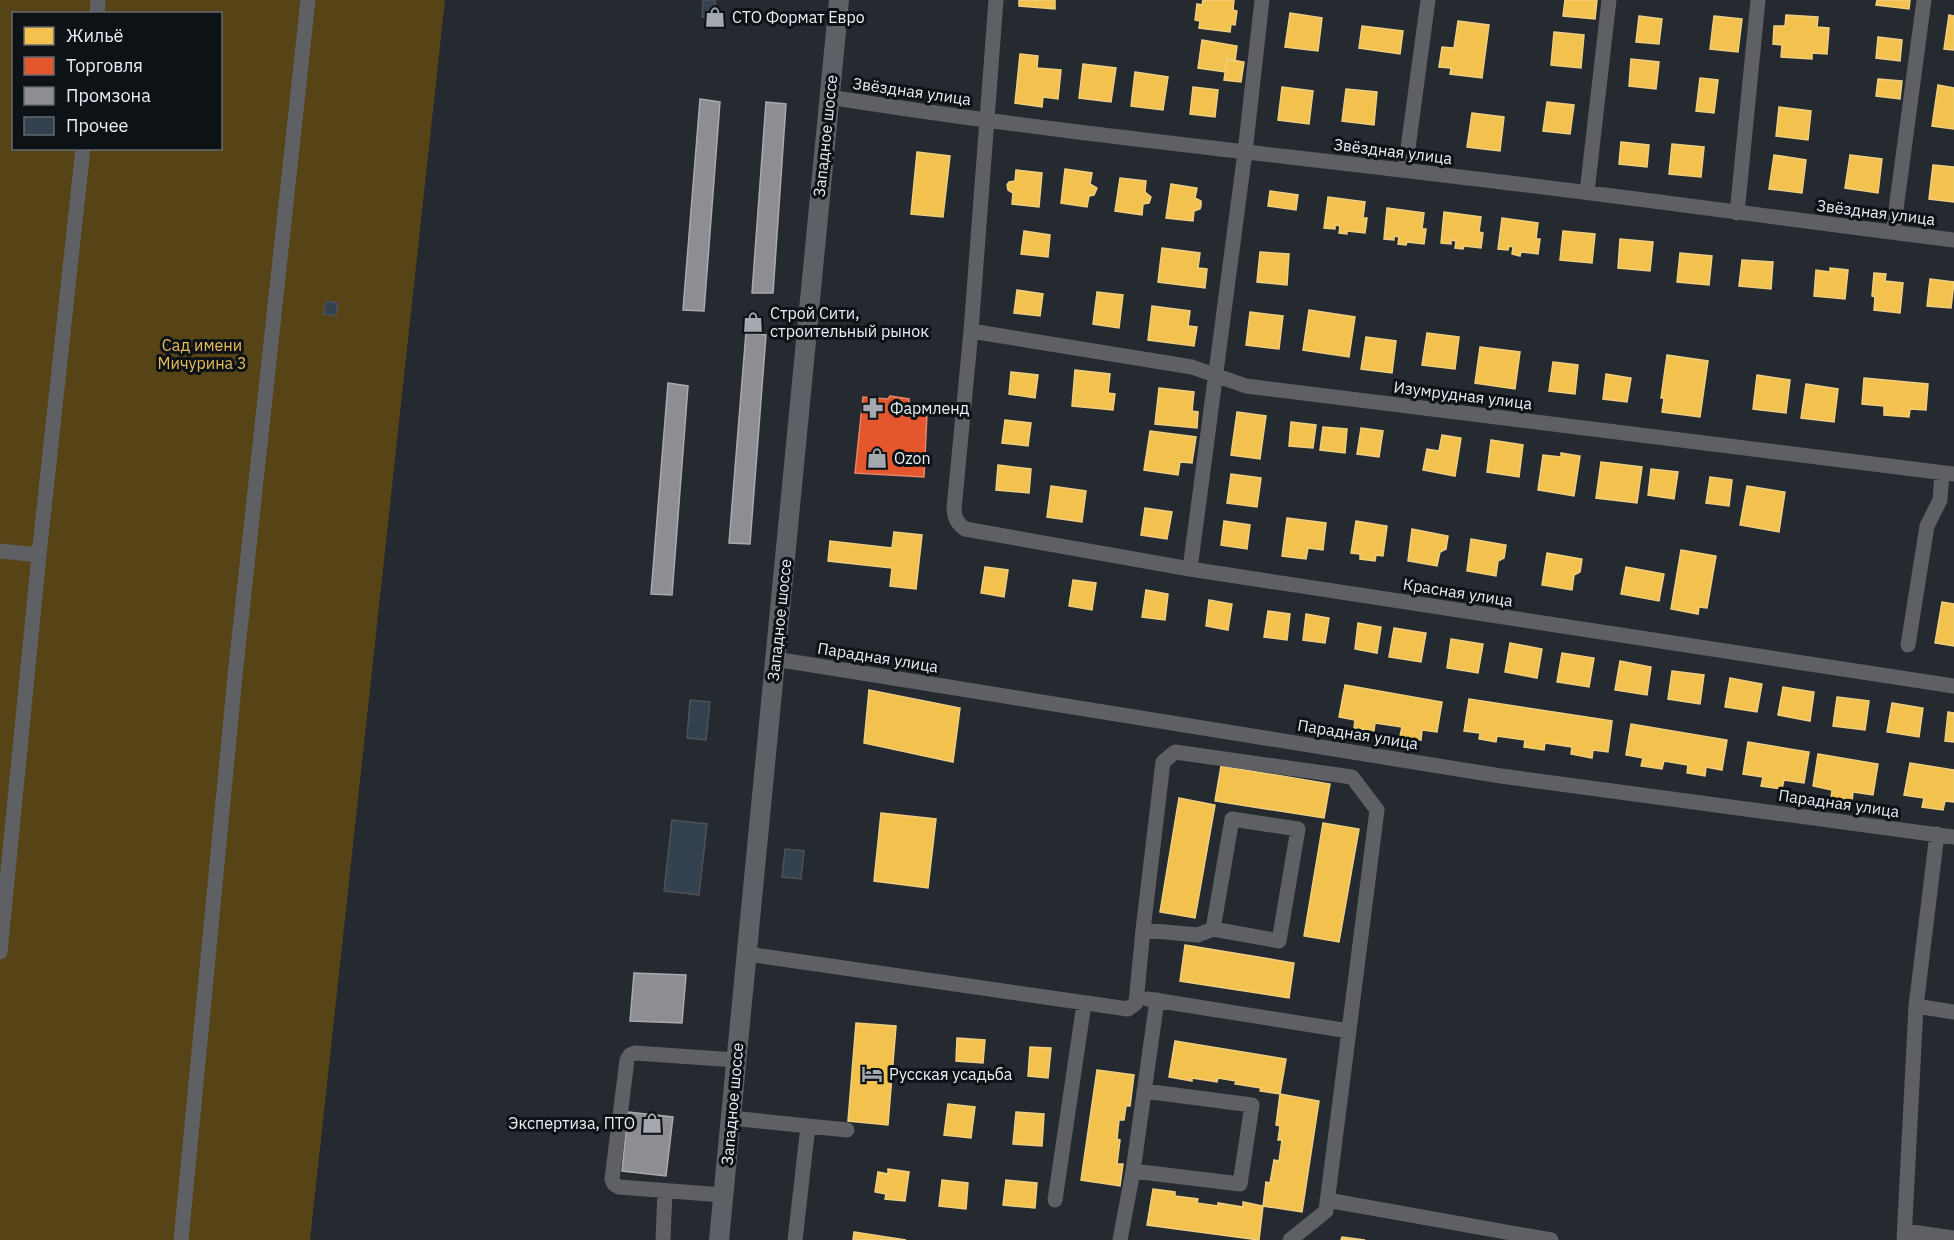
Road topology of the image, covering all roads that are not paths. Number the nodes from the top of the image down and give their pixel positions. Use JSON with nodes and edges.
{"nodes":[{"id":1,"x":308,"y":0,"type":"edge"},
{"id":2,"x":839,"y":0,"type":"edge"},
{"id":3,"x":996,"y":0,"type":"edge"},
{"id":4,"x":1262,"y":0,"type":"edge"},
{"id":5,"x":1428,"y":0,"type":"edge"},
{"id":6,"x":1609,"y":0,"type":"edge"},
{"id":7,"x":1758,"y":0,"type":"edge"},
{"id":8,"x":1924,"y":0,"type":"edge"},
{"id":9,"x":829,"y":97,"type":"junction"},
{"id":10,"x":988,"y":119,"type":"junction"},
{"id":11,"x":82,"y":150,"type":"edge"},
{"id":12,"x":1245,"y":152,"type":"junction"},
{"id":13,"x":1405,"y":170,"type":"junction"},
{"id":14,"x":1587,"y":192,"type":"junction"},
{"id":15,"x":1737,"y":213,"type":"junction"},
{"id":16,"x":1893,"y":232,"type":"junction"},
{"id":17,"x":1954,"y":240,"type":"edge"},
{"id":18,"x":971,"y":331,"type":"junction"},
{"id":19,"x":1215,"y":376,"type":"junction"},
{"id":20,"x":1948,"y":473,"type":"edge"},
{"id":21,"x":0,"y":551,"type":"edge"},
{"id":22,"x":39,"y":555,"type":"junction"},
{"id":23,"x":1190,"y":569,"type":"junction"},
{"id":24,"x":1908,"y":645,"type":"dead end"},
{"id":25,"x":775,"y":659,"type":"junction"},
{"id":26,"x":1954,"y":686,"type":"edge"},
{"id":27,"x":1937,"y":834,"type":"junction"},
{"id":28,"x":1954,"y":837,"type":"edge"},
{"id":29,"x":1213,"y":929,"type":"junction"},
{"id":30,"x":1143,"y":930,"type":"junction"},
{"id":31,"x":0,"y":952,"type":"edge"},
{"id":32,"x":747,"y":954,"type":"junction"},
{"id":33,"x":1136,"y":997,"type":"junction"},
{"id":34,"x":1157,"y":1000,"type":"junction"},
{"id":35,"x":1084,"y":1004,"type":"junction"},
{"id":36,"x":1916,"y":1006,"type":"junction"},
{"id":37,"x":1954,"y":1012,"type":"edge"},
{"id":38,"x":1349,"y":1031,"type":"junction"},
{"id":39,"x":736,"y":1060,"type":"junction"},
{"id":40,"x":1144,"y":1091,"type":"junction"},
{"id":41,"x":731,"y":1118,"type":"junction"},
{"id":42,"x":808,"y":1126,"type":"junction"},
{"id":43,"x":847,"y":1130,"type":"dead end"},
{"id":44,"x":1133,"y":1172,"type":"junction"},
{"id":45,"x":665,"y":1191,"type":"junction"},
{"id":46,"x":723,"y":1195,"type":"junction"},
{"id":47,"x":1055,"y":1200,"type":"dead end"},
{"id":48,"x":1327,"y":1200,"type":"junction"},
{"id":49,"x":1905,"y":1236,"type":"edge"},
{"id":50,"x":1954,"y":1238,"type":"edge"},
{"id":51,"x":181,"y":1240,"type":"edge"},
{"id":52,"x":663,"y":1240,"type":"edge"},
{"id":53,"x":719,"y":1240,"type":"edge"},
{"id":54,"x":795,"y":1240,"type":"edge"},
{"id":55,"x":1120,"y":1240,"type":"edge"},
{"id":56,"x":1290,"y":1240,"type":"edge"},
{"id":57,"x":1551,"y":1240,"type":"edge"}],
"edges":[{"from":1,"to":51,"type":"street"},
{"from":2,"to":9,"type":"main road","name":"Западное шоссе"},
{"from":3,"to":10,"type":"street"},
{"from":4,"to":12,"type":"street"},
{"from":5,"to":13,"type":"street"},
{"from":6,"to":14,"type":"street"},
{"from":7,"to":15,"type":"street"},
{"from":8,"to":16,"type":"street"},
{"from":9,"to":10,"type":"street","name":"Звёздная улица"},
{"from":9,"to":25,"type":"main road","name":"Западное шоссе"},
{"from":10,"to":12,"type":"street","name":"Звёздная улица"},
{"from":10,"to":18,"type":"street"},
{"from":11,"to":22,"type":"street"},
{"from":12,"to":13,"type":"street","name":"Звёздная улица"},
{"from":12,"to":19,"type":"street"},
{"from":13,"to":14,"type":"street","name":"Звёздная улица"},
{"from":14,"to":15,"type":"street","name":"Звёздная улица"},
{"from":15,"to":16,"type":"street","name":"Звёздная улица"},
{"from":16,"to":17,"type":"street","name":"Звёздная улица"},
{"from":18,"to":19,"type":"street","name":"Изумрудная улица"},
{"from":18,"to":23,"type":"street","name":"Красная улица"},
{"from":19,"to":20,"type":"street","name":"Изумрудная улица"},
{"from":19,"to":23,"type":"street"},
{"from":20,"to":24,"type":"street"},
{"from":21,"to":22,"type":"street"},
{"from":22,"to":31,"type":"street"},
{"from":23,"to":26,"type":"street","name":"Красная улица"},
{"from":25,"to":27,"type":"street","name":"Парадная улица"},
{"from":25,"to":32,"type":"main road","name":"Западное шоссе"},
{"from":27,"to":28,"type":"street","name":"Парадная улица"},
{"from":27,"to":36,"type":"street"},
{"from":29,"to":29,"type":"street"},
{"from":29,"to":30,"type":"street"},
{"from":30,"to":33,"type":"street"},
{"from":30,"to":38,"type":"street"},
{"from":32,"to":35,"type":"street"},
{"from":32,"to":39,"type":"main road","name":"Западное шоссе"},
{"from":33,"to":34,"type":"street"},
{"from":33,"to":35,"type":"street"},
{"from":34,"to":38,"type":"street"},
{"from":34,"to":40,"type":"street"},
{"from":35,"to":47,"type":"street"},
{"from":36,"to":37,"type":"street"},
{"from":36,"to":49,"type":"street"},
{"from":38,"to":48,"type":"street"},
{"from":39,"to":41,"type":"main road","name":"Западное шоссе"},
{"from":39,"to":45,"type":"street"},
{"from":40,"to":44,"type":"street"},
{"from":40,"to":44,"type":"street"},
{"from":41,"to":42,"type":"street"},
{"from":41,"to":46,"type":"main road","name":"Западное шоссе"},
{"from":42,"to":43,"type":"street"},
{"from":42,"to":54,"type":"street"},
{"from":44,"to":55,"type":"street"},
{"from":45,"to":46,"type":"street"},
{"from":45,"to":52,"type":"street"},
{"from":46,"to":53,"type":"main road","name":"Западное шоссе"},
{"from":48,"to":56,"type":"street"},
{"from":48,"to":57,"type":"street"},
{"from":49,"to":50,"type":"street"}]}
